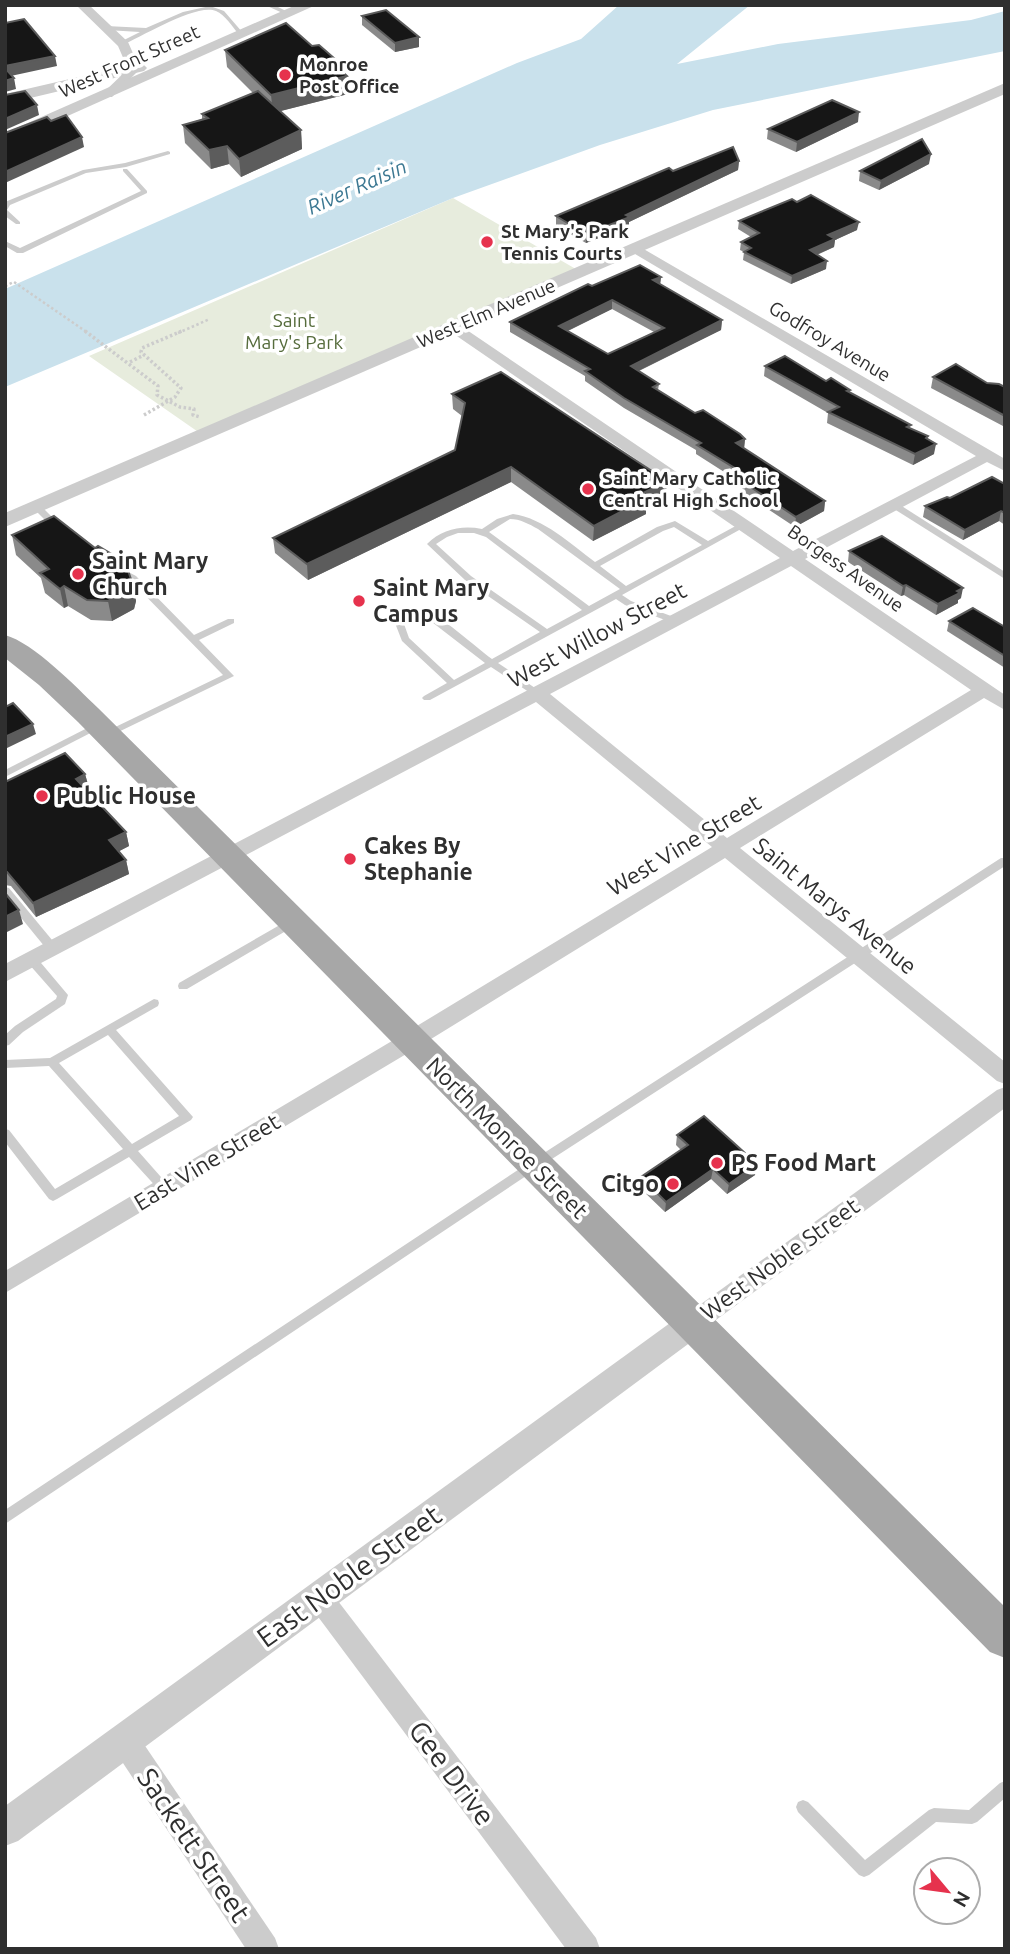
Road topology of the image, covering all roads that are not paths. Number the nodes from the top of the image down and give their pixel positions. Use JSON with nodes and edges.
{"nodes":[{"id":1,"x":82,"y":5,"type":"edge"},
{"id":2,"x":268,"y":5,"type":"edge"},
{"id":3,"x":309,"y":5,"type":"edge"},
{"id":4,"x":289,"y":14,"type":"junction"},
{"id":5,"x":106,"y":28,"type":"junction"},
{"id":6,"x":146,"y":30,"type":"junction"},
{"id":7,"x":241,"y":34,"type":"junction"},
{"id":8,"x":122,"y":43,"type":"junction"},
{"id":9,"x":202,"y":51,"type":"junction"},
{"id":10,"x":134,"y":69,"type":"junction"},
{"id":11,"x":1005,"y":88,"type":"edge"},
{"id":12,"x":108,"y":94,"type":"junction"},
{"id":13,"x":5,"y":99,"type":"edge"},
{"id":14,"x":5,"y":139,"type":"edge"},
{"id":15,"x":168,"y":153,"type":"dead end"},
{"id":16,"x":125,"y":170,"type":"dead end"},
{"id":17,"x":5,"y":211,"type":"edge"},
{"id":18,"x":18,"y":223,"type":"dead end"},
{"id":19,"x":5,"y":243,"type":"edge"},
{"id":20,"x":635,"y":248,"type":"junction"},
{"id":21,"x":453,"y":327,"type":"junction"},
{"id":22,"x":988,"y":456,"type":"junction"},
{"id":23,"x":1005,"y":466,"type":"edge"},
{"id":24,"x":894,"y":505,"type":"junction"},
{"id":25,"x":37,"y":507,"type":"junction"},
{"id":26,"x":5,"y":521,"type":"edge"},
{"id":27,"x":746,"y":524,"type":"junction"},
{"id":28,"x":484,"y":532,"type":"junction"},
{"id":29,"x":69,"y":536,"type":"edge"},
{"id":30,"x":708,"y":545,"type":"junction"},
{"id":31,"x":795,"y":558,"type":"junction"},
{"id":32,"x":593,"y":566,"type":"junction"},
{"id":33,"x":114,"y":567,"type":"edge"},
{"id":34,"x":1005,"y":576,"type":"edge"},
{"id":35,"x":626,"y":590,"type":"junction"},
{"id":36,"x":616,"y":595,"type":"junction"},
{"id":37,"x":588,"y":610,"type":"junction"},
{"id":38,"x":231,"y":621,"type":"dead end"},
{"id":39,"x":676,"y":621,"type":"junction"},
{"id":40,"x":547,"y":633,"type":"junction"},
{"id":41,"x":193,"y":639,"type":"junction"},
{"id":42,"x":5,"y":644,"type":"edge"},
{"id":43,"x":491,"y":663,"type":"junction"},
{"id":44,"x":453,"y":684,"type":"junction"},
{"id":45,"x":985,"y":690,"type":"junction"},
{"id":46,"x":538,"y":694,"type":"junction"},
{"id":47,"x":427,"y":698,"type":"dead end"},
{"id":48,"x":1005,"y":704,"type":"edge"},
{"id":49,"x":103,"y":730,"type":"junction"},
{"id":50,"x":5,"y":774,"type":"edge"},
{"id":51,"x":725,"y":848,"type":"junction"},
{"id":52,"x":229,"y":858,"type":"junction"},
{"id":53,"x":1005,"y":861,"type":"edge"},
{"id":54,"x":5,"y":891,"type":"edge"},
{"id":55,"x":292,"y":922,"type":"junction"},
{"id":56,"x":53,"y":949,"type":"junction"},
{"id":57,"x":859,"y":956,"type":"junction"},
{"id":58,"x":32,"y":960,"type":"junction"},
{"id":59,"x":5,"y":974,"type":"edge"},
{"id":60,"x":183,"y":986,"type":"dead end"},
{"id":61,"x":154,"y":1003,"type":"dead end"},
{"id":62,"x":109,"y":1029,"type":"junction"},
{"id":63,"x":410,"y":1041,"type":"junction"},
{"id":64,"x":5,"y":1042,"type":"edge"},
{"id":65,"x":52,"y":1062,"type":"junction"},
{"id":66,"x":5,"y":1064,"type":"edge"},
{"id":67,"x":1005,"y":1075,"type":"edge"},
{"id":68,"x":1005,"y":1096,"type":"edge"},
{"id":69,"x":5,"y":1133,"type":"edge"},
{"id":70,"x":129,"y":1149,"type":"junction"},
{"id":71,"x":534,"y":1165,"type":"junction"},
{"id":72,"x":164,"y":1188,"type":"junction"},
{"id":73,"x":5,"y":1283,"type":"edge"},
{"id":74,"x":692,"y":1324,"type":"junction"},
{"id":75,"x":5,"y":1518,"type":"edge"},
{"id":76,"x":319,"y":1597,"type":"junction"},
{"id":77,"x":1005,"y":1637,"type":"edge"},
{"id":78,"x":125,"y":1741,"type":"junction"},
{"id":79,"x":1005,"y":1788,"type":"edge"},
{"id":80,"x":803,"y":1807,"type":"dead end"},
{"id":81,"x":5,"y":1828,"type":"edge"},
{"id":82,"x":264,"y":1949,"type":"edge"},
{"id":83,"x":585,"y":1949,"type":"edge"}],
"edges":[{"from":1,"to":5,"type":"street"},
{"from":2,"to":4,"type":"lane"},
{"from":3,"to":4,"type":"street","name":"West Front Street"},
{"from":4,"to":7,"type":"street","name":"West Front Street"},
{"from":5,"to":6,"type":"lane"},
{"from":5,"to":8,"type":"street"},
{"from":6,"to":7,"type":"lane"},
{"from":6,"to":8,"type":"lane"},
{"from":7,"to":9,"type":"street","name":"West Front Street"},
{"from":8,"to":10,"type":"street"},
{"from":9,"to":10,"type":"street"},
{"from":9,"to":12,"type":"street","name":"West Front Street"},
{"from":10,"to":12,"type":"street"},
{"from":10,"to":13,"type":"street"},
{"from":11,"to":20,"type":"street","name":"West Elm Avenue"},
{"from":12,"to":14,"type":"street","name":"West Front Street"},
{"from":15,"to":17,"type":"lane"},
{"from":16,"to":19,"type":"lane"},
{"from":17,"to":18,"type":"lane"},
{"from":20,"to":21,"type":"street","name":"West Elm Avenue"},
{"from":20,"to":22,"type":"street","name":"Godfroy Avenue"},
{"from":21,"to":25,"type":"street","name":"West Elm Avenue"},
{"from":21,"to":27,"type":"street","name":"Borgess Avenue"},
{"from":22,"to":23,"type":"street","name":"Godfroy Avenue"},
{"from":22,"to":24,"type":"street","name":"West Willow Street"},
{"from":24,"to":31,"type":"street","name":"West Willow Street"},
{"from":24,"to":34,"type":"lane"},
{"from":25,"to":26,"type":"street","name":"West Elm Avenue"},
{"from":25,"to":29,"type":"lane"},
{"from":27,"to":30,"type":"lane"},
{"from":27,"to":31,"type":"street","name":"Borgess Avenue"},
{"from":28,"to":32,"type":"lane"},
{"from":28,"to":37,"type":"lane"},
{"from":28,"to":40,"type":"lane"},
{"from":30,"to":32,"type":"lane"},
{"from":30,"to":35,"type":"lane"},
{"from":31,"to":39,"type":"street","name":"West Willow Street"},
{"from":31,"to":45,"type":"street","name":"Borgess Avenue"},
{"from":32,"to":35,"type":"lane"},
{"from":33,"to":41,"type":"lane"},
{"from":35,"to":36,"type":"lane"},
{"from":36,"to":37,"type":"lane"},
{"from":36,"to":39,"type":"lane"},
{"from":37,"to":40,"type":"lane"},
{"from":38,"to":41,"type":"lane"},
{"from":39,"to":46,"type":"street","name":"West Willow Street"},
{"from":40,"to":43,"type":"lane"},
{"from":41,"to":49,"type":"lane"},
{"from":42,"to":49,"type":"main road","name":"North Monroe Street"},
{"from":43,"to":44,"type":"lane"},
{"from":43,"to":44,"type":"lane"},
{"from":43,"to":46,"type":"lane"},
{"from":44,"to":47,"type":"lane"},
{"from":45,"to":48,"type":"street","name":"Borgess Avenue"},
{"from":45,"to":51,"type":"street","name":"West Vine Street"},
{"from":46,"to":51,"type":"street","name":"Saint Marys Avenue"},
{"from":46,"to":52,"type":"street","name":"West Willow Street"},
{"from":49,"to":50,"type":"lane"},
{"from":49,"to":52,"type":"main road","name":"North Monroe Street"},
{"from":51,"to":57,"type":"street","name":"Saint Marys Avenue"},
{"from":51,"to":63,"type":"street","name":"West Vine Street"},
{"from":52,"to":55,"type":"main road","name":"North Monroe Street"},
{"from":52,"to":56,"type":"street","name":"West Willow Street"},
{"from":53,"to":57,"type":"lane"},
{"from":54,"to":56,"type":"lane"},
{"from":55,"to":60,"type":"lane"},
{"from":55,"to":63,"type":"main road","name":"North Monroe Street"},
{"from":56,"to":58,"type":"street","name":"West Willow Street"},
{"from":57,"to":67,"type":"street","name":"Saint Marys Avenue"},
{"from":57,"to":71,"type":"lane"},
{"from":58,"to":59,"type":"street","name":"West Willow Street"},
{"from":58,"to":64,"type":"lane"},
{"from":61,"to":62,"type":"lane"},
{"from":62,"to":65,"type":"lane"},
{"from":62,"to":70,"type":"lane"},
{"from":63,"to":71,"type":"main road","name":"North Monroe Street"},
{"from":63,"to":72,"type":"street","name":"East Vine Street"},
{"from":65,"to":66,"type":"lane"},
{"from":65,"to":70,"type":"lane"},
{"from":68,"to":74,"type":"street","name":"West Noble Street"},
{"from":69,"to":70,"type":"lane"},
{"from":70,"to":72,"type":"lane"},
{"from":71,"to":74,"type":"main road","name":"North Monroe Street"},
{"from":71,"to":75,"type":"lane"},
{"from":72,"to":73,"type":"street","name":"East Vine Street"},
{"from":74,"to":76,"type":"street","name":"East Noble Street"},
{"from":74,"to":77,"type":"main road","name":"North Monroe Street"},
{"from":76,"to":78,"type":"street","name":"East Noble Street"},
{"from":76,"to":83,"type":"street","name":"Gee Drive"},
{"from":78,"to":81,"type":"street","name":"East Noble Street"},
{"from":78,"to":82,"type":"street","name":"Sackett Street"},
{"from":79,"to":80,"type":"lane"}]}
